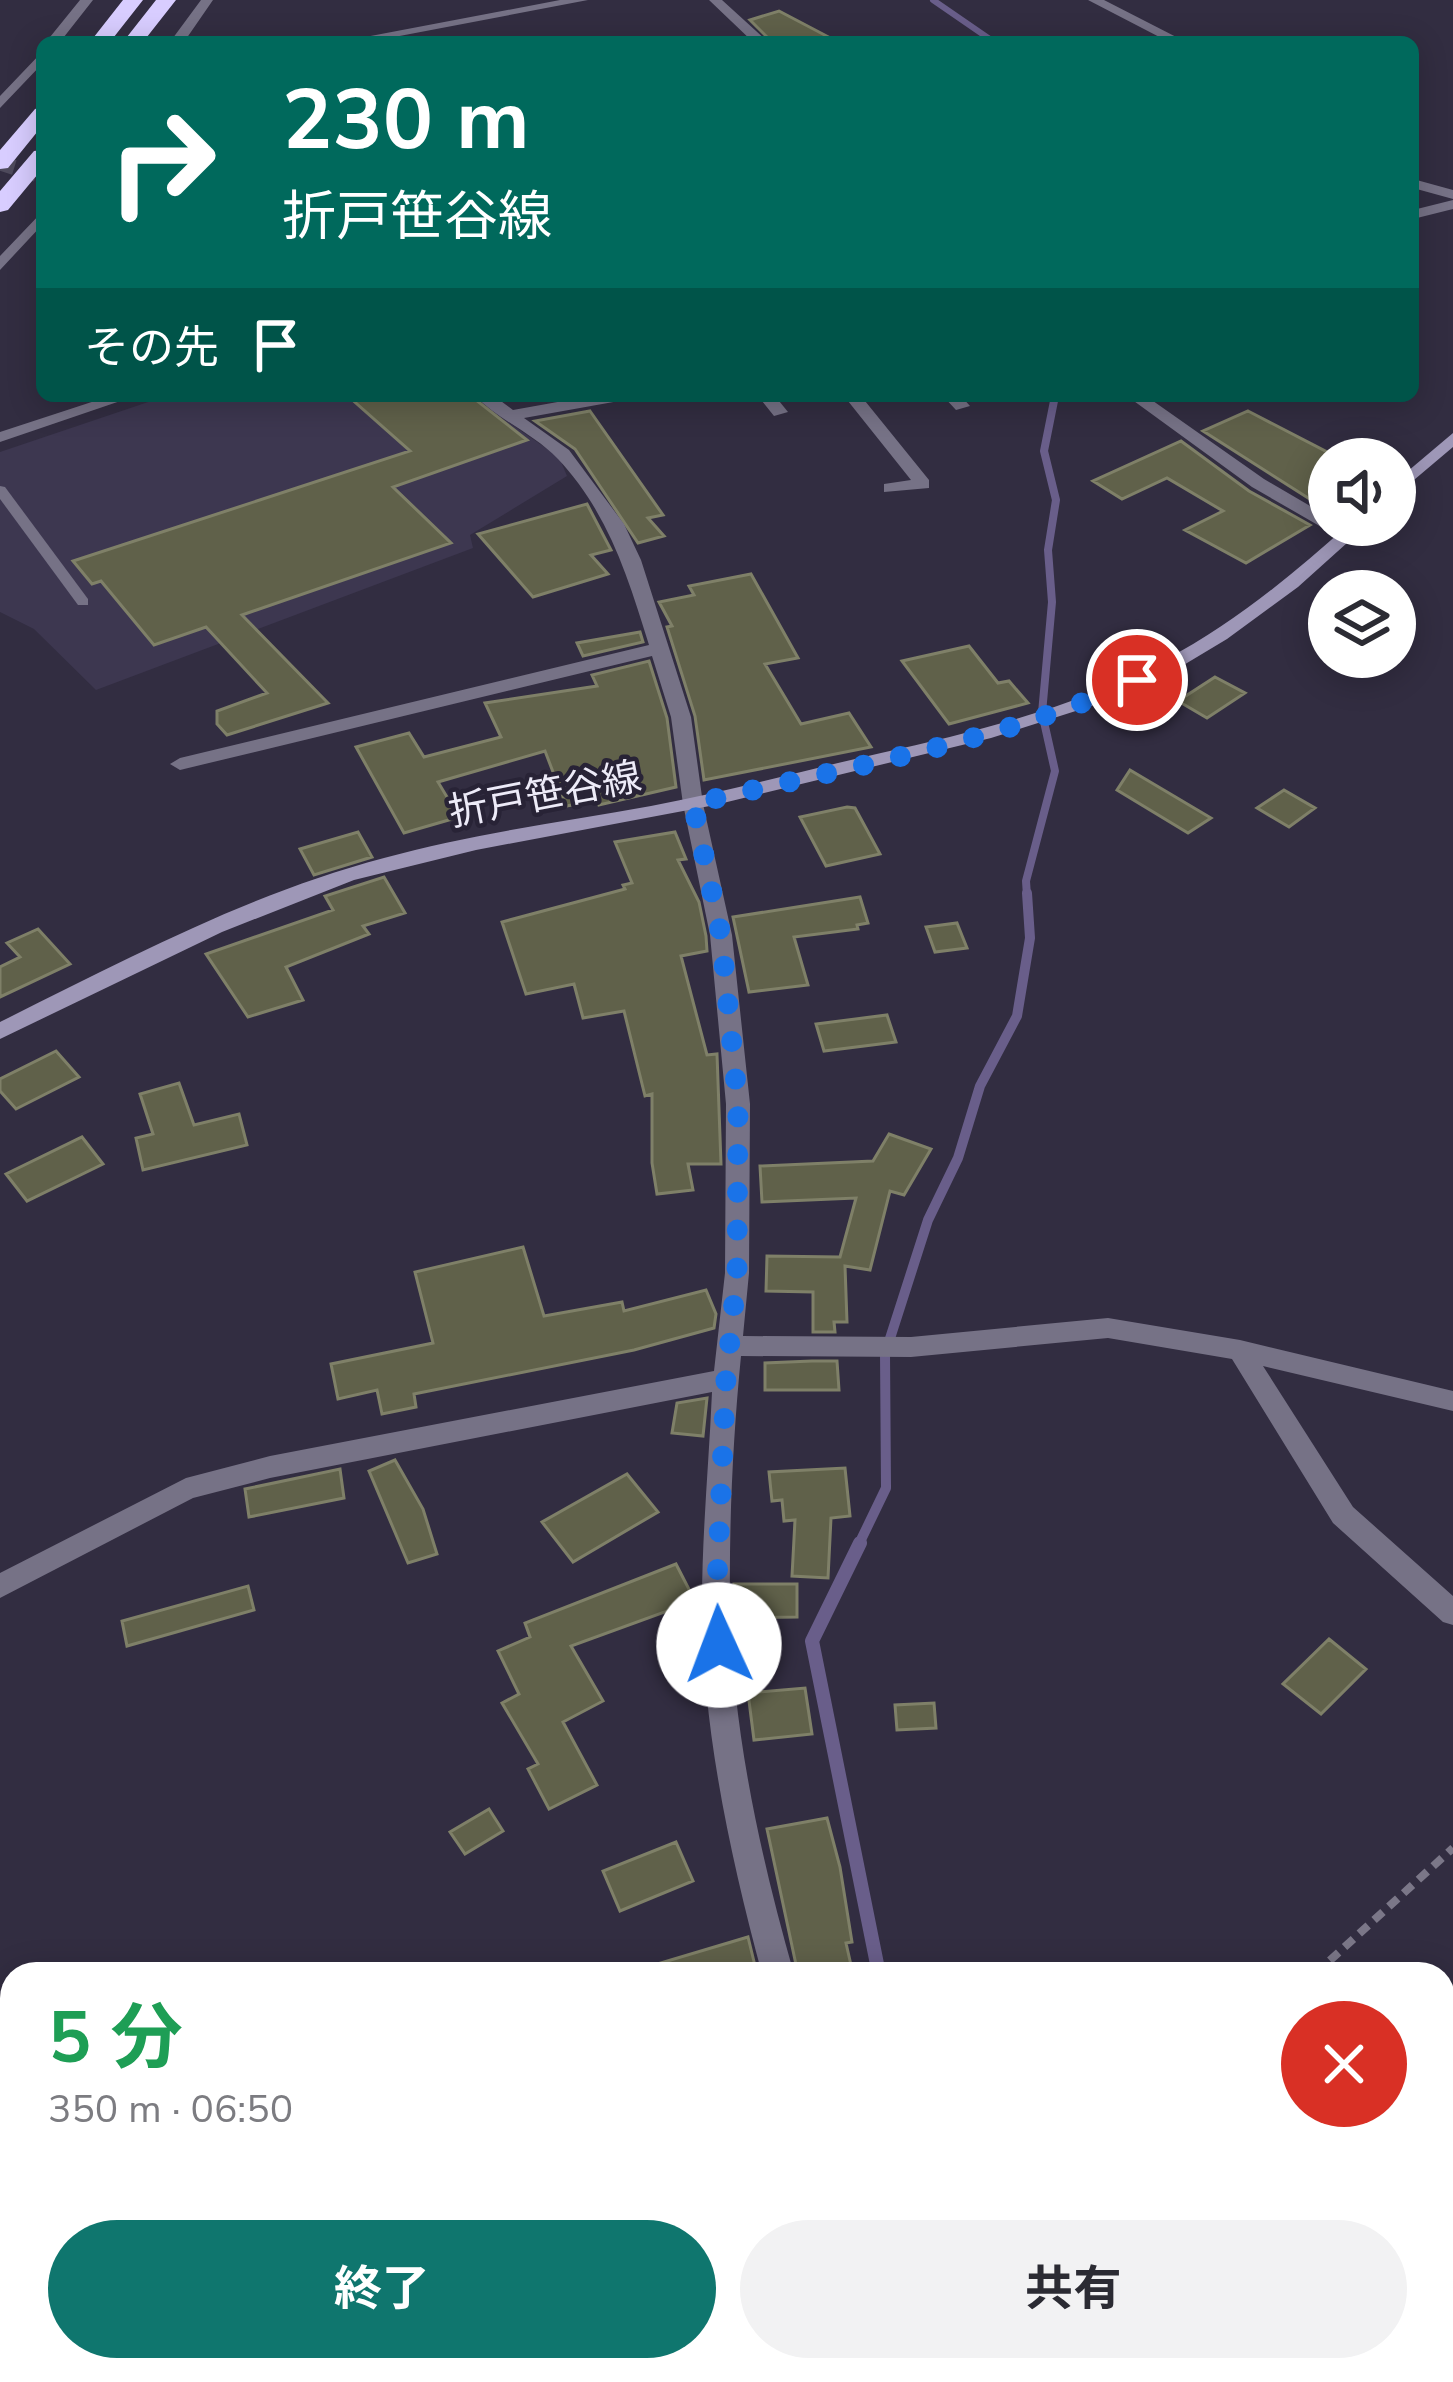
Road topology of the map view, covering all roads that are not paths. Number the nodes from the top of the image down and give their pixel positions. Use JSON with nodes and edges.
{"nodes":[{"id":1,"x":87,"y":0,"type":"edge"},
{"id":2,"x":133,"y":0,"type":"edge"},
{"id":3,"x":166,"y":0,"type":"edge"},
{"id":4,"x":207,"y":0,"type":"edge"},
{"id":5,"x":582,"y":0,"type":"edge"},
{"id":6,"x":715,"y":0,"type":"edge"},
{"id":7,"x":1094,"y":0,"type":"edge"},
{"id":8,"x":58,"y":36,"type":"edge"},
{"id":9,"x":105,"y":36,"type":"edge"},
{"id":10,"x":138,"y":36,"type":"edge"},
{"id":11,"x":181,"y":36,"type":"edge"},
{"id":12,"x":380,"y":36,"type":"edge"},
{"id":13,"x":754,"y":36,"type":"edge"},
{"id":14,"x":1167,"y":36,"type":"edge"},
{"id":15,"x":36,"y":63,"type":"edge"},
{"id":16,"x":0,"y":104,"type":"edge"},
{"id":17,"x":36,"y":120,"type":"edge"},
{"id":18,"x":0,"y":163,"type":"edge"},
{"id":19,"x":36,"y":173,"type":"edge"},
{"id":20,"x":1419,"y":186,"type":"edge"},
{"id":21,"x":1453,"y":200,"type":"edge"},
{"id":22,"x":0,"y":205,"type":"edge"},
{"id":23,"x":1419,"y":213,"type":"edge"},
{"id":24,"x":36,"y":224,"type":"edge"},
{"id":25,"x":0,"y":265,"type":"edge"},
{"id":26,"x":108,"y":402,"type":"edge"},
{"id":27,"x":492,"y":402,"type":"edge"},
{"id":28,"x":585,"y":402,"type":"edge"},
{"id":29,"x":771,"y":402,"type":"edge"},
{"id":30,"x":857,"y":402,"type":"edge"},
{"id":31,"x":1143,"y":402,"type":"edge"},
{"id":32,"x":780,"y":412,"type":"dead end"},
{"id":33,"x":511,"y":415,"type":"junction"},
{"id":34,"x":0,"y":437,"type":"edge"},
{"id":35,"x":1453,"y":438,"type":"edge"},
{"id":36,"x":1416,"y":472,"type":"edge"},
{"id":37,"x":890,"y":488,"type":"dead end"},
{"id":38,"x":0,"y":490,"type":"edge"},
{"id":39,"x":1308,"y":509,"type":"edge"},
{"id":40,"x":1327,"y":546,"type":"edge"},
{"id":41,"x":83,"y":602,"type":"dead end"},
{"id":42,"x":661,"y":648,"type":"junction"},
{"id":43,"x":180,"y":764,"type":"dead end"},
{"id":44,"x":693,"y":804,"type":"junction"},
{"id":45,"x":0,"y":1030,"type":"edge"},
{"id":46,"x":730,"y":1346,"type":"junction"},
{"id":47,"x":1240,"y":1350,"type":"junction"},
{"id":48,"x":726,"y":1379,"type":"junction"},
{"id":49,"x":1453,"y":1401,"type":"edge"},
{"id":50,"x":0,"y":1586,"type":"edge"},
{"id":51,"x":1453,"y":1613,"type":"edge"},
{"id":52,"x":775,"y":1962,"type":"edge"}],
"edges":[{"from":1,"to":8,"type":"street"},
{"from":2,"to":9,"type":"highway"},
{"from":3,"to":10,"type":"highway"},
{"from":4,"to":11,"type":"street"},
{"from":5,"to":12,"type":"street"},
{"from":6,"to":13,"type":"street"},
{"from":7,"to":14,"type":"street"},
{"from":15,"to":16,"type":"street"},
{"from":17,"to":18,"type":"highway"},
{"from":19,"to":22,"type":"highway"},
{"from":20,"to":21,"type":"street"},
{"from":21,"to":23,"type":"street"},
{"from":24,"to":25,"type":"street"},
{"from":26,"to":34,"type":"street"},
{"from":27,"to":33,"type":"street"},
{"from":28,"to":33,"type":"street"},
{"from":29,"to":32,"type":"street"},
{"from":30,"to":37,"type":"street"},
{"from":31,"to":39,"type":"street"},
{"from":33,"to":42,"type":"street"},
{"from":35,"to":36,"type":"main road"},
{"from":38,"to":41,"type":"lane"},
{"from":40,"to":44,"type":"main road","name":"折戸笹谷線"},
{"from":42,"to":43,"type":"street"},
{"from":42,"to":44,"type":"street"},
{"from":44,"to":45,"type":"main road","name":"折戸笹谷線"},
{"from":44,"to":46,"type":"street"},
{"from":46,"to":47,"type":"street"},
{"from":46,"to":48,"type":"street"},
{"from":47,"to":49,"type":"street"},
{"from":47,"to":51,"type":"street"},
{"from":48,"to":50,"type":"street"},
{"from":48,"to":52,"type":"street"}]}
